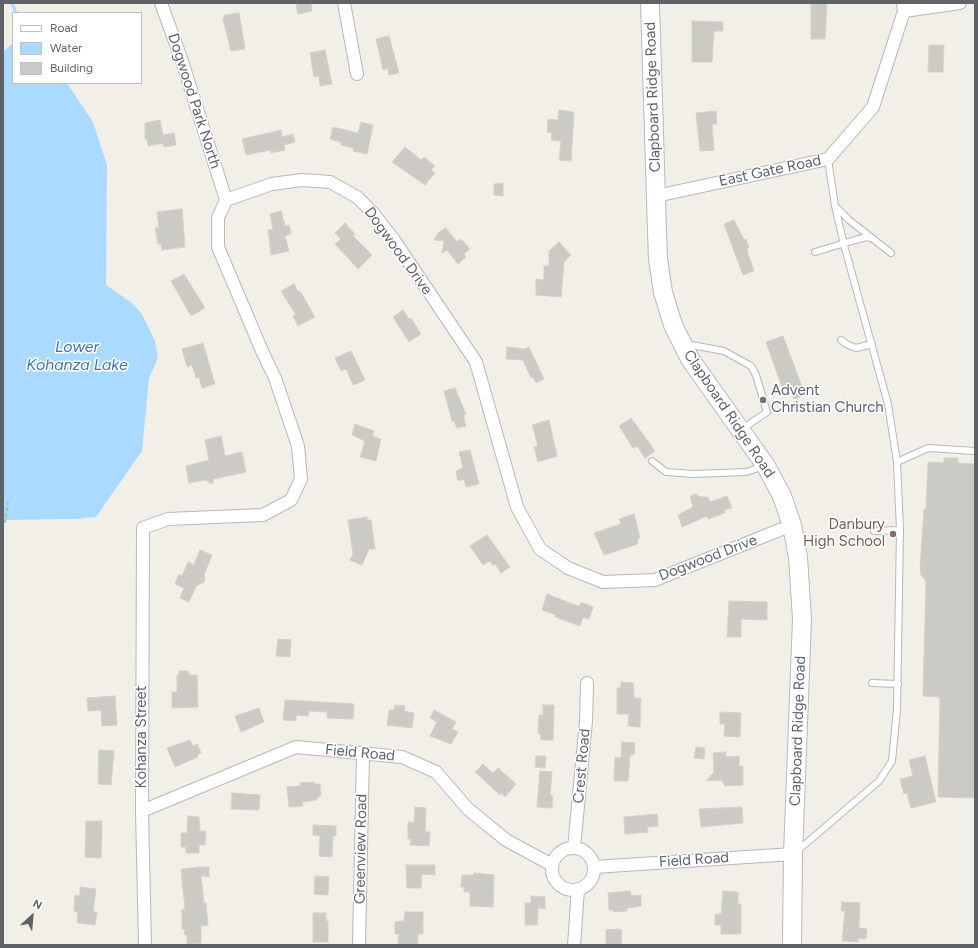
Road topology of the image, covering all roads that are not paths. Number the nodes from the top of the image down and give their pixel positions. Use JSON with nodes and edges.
{"nodes":[{"id":1,"x":161,"y":3,"type":"edge"},
{"id":2,"x":344,"y":3,"type":"edge"},
{"id":3,"x":650,"y":3,"type":"edge"},
{"id":4,"x":960,"y":3,"type":"edge"},
{"id":5,"x":904,"y":7,"type":"edge"},
{"id":6,"x":357,"y":74,"type":"dead end"},
{"id":7,"x":828,"y":159,"type":"junction"},
{"id":8,"x":656,"y":196,"type":"junction"},
{"id":9,"x":226,"y":200,"type":"junction"},
{"id":10,"x":835,"y":206,"type":"junction"},
{"id":11,"x":877,"y":240,"type":"junction"},
{"id":12,"x":844,"y":244,"type":"junction"},
{"id":13,"x":816,"y":252,"type":"dead end"},
{"id":14,"x":891,"y":253,"type":"dead end"},
{"id":15,"x":841,"y":340,"type":"dead end"},
{"id":16,"x":682,"y":343,"type":"junction"},
{"id":17,"x":872,"y":344,"type":"junction"},
{"id":18,"x":740,"y":430,"type":"junction"},
{"id":19,"x":975,"y":451,"type":"edge"},
{"id":20,"x":652,"y":461,"type":"dead end"},
{"id":21,"x":897,"y":462,"type":"junction"},
{"id":22,"x":766,"y":466,"type":"junction"},
{"id":23,"x":792,"y":525,"type":"junction"},
{"id":24,"x":900,"y":530,"type":"junction"},
{"id":25,"x":874,"y":531,"type":"dead end"},
{"id":26,"x":872,"y":683,"type":"dead end"},
{"id":27,"x":587,"y":684,"type":"dead end"},
{"id":28,"x":898,"y":684,"type":"junction"},
{"id":29,"x":363,"y":754,"type":"junction"},
{"id":30,"x":142,"y":811,"type":"junction"},
{"id":31,"x":574,"y":848,"type":"junction"},
{"id":32,"x":793,"y":854,"type":"junction"},
{"id":33,"x":552,"y":865,"type":"junction"},
{"id":34,"x":594,"y":867,"type":"junction"},
{"id":35,"x":578,"y":889,"type":"junction"},
{"id":36,"x":145,"y":945,"type":"edge"},
{"id":37,"x":359,"y":945,"type":"edge"},
{"id":38,"x":574,"y":945,"type":"edge"},
{"id":39,"x":792,"y":945,"type":"edge"}],
"edges":[{"from":1,"to":9,"type":"street","name":"Dogwood Park North"},
{"from":2,"to":6,"type":"street"},
{"from":3,"to":8,"type":"main road","name":"Clapboard Ridge Road"},
{"from":4,"to":5,"type":"street"},
{"from":5,"to":7,"type":"street","name":"East Gate Road"},
{"from":7,"to":8,"type":"street","name":"East Gate Road"},
{"from":7,"to":10,"type":"lane"},
{"from":8,"to":16,"type":"main road","name":"Clapboard Ridge Road"},
{"from":9,"to":23,"type":"street","name":"Dogwood Drive"},
{"from":9,"to":30,"type":"street","name":"Kohanza Street"},
{"from":10,"to":11,"type":"lane"},
{"from":10,"to":12,"type":"lane"},
{"from":11,"to":12,"type":"lane"},
{"from":11,"to":14,"type":"lane"},
{"from":12,"to":13,"type":"lane"},
{"from":12,"to":17,"type":"lane"},
{"from":15,"to":17,"type":"lane"},
{"from":16,"to":18,"type":"main road","name":"Clapboard Ridge Road"},
{"from":16,"to":18,"type":"lane"},
{"from":17,"to":21,"type":"lane"},
{"from":18,"to":22,"type":"main road","name":"Clapboard Ridge Road"},
{"from":19,"to":21,"type":"lane"},
{"from":20,"to":22,"type":"lane"},
{"from":21,"to":24,"type":"lane"},
{"from":22,"to":23,"type":"main road","name":"Clapboard Ridge Road"},
{"from":23,"to":32,"type":"main road","name":"Clapboard Ridge Road"},
{"from":24,"to":25,"type":"lane"},
{"from":24,"to":28,"type":"lane"},
{"from":26,"to":28,"type":"lane"},
{"from":27,"to":31,"type":"street","name":"Crest Road"},
{"from":28,"to":32,"type":"lane"},
{"from":29,"to":30,"type":"street","name":"Field Road"},
{"from":29,"to":33,"type":"street","name":"Field Road"},
{"from":29,"to":37,"type":"street","name":"Greenview Road"},
{"from":30,"to":36,"type":"street","name":"Kohanza Street"},
{"from":31,"to":33,"type":"street"},
{"from":31,"to":34,"type":"street"},
{"from":32,"to":34,"type":"street","name":"Field Road"},
{"from":32,"to":39,"type":"main road","name":"Clapboard Ridge Road"},
{"from":33,"to":35,"type":"street"},
{"from":34,"to":35,"type":"street"},
{"from":35,"to":38,"type":"street"}]}
